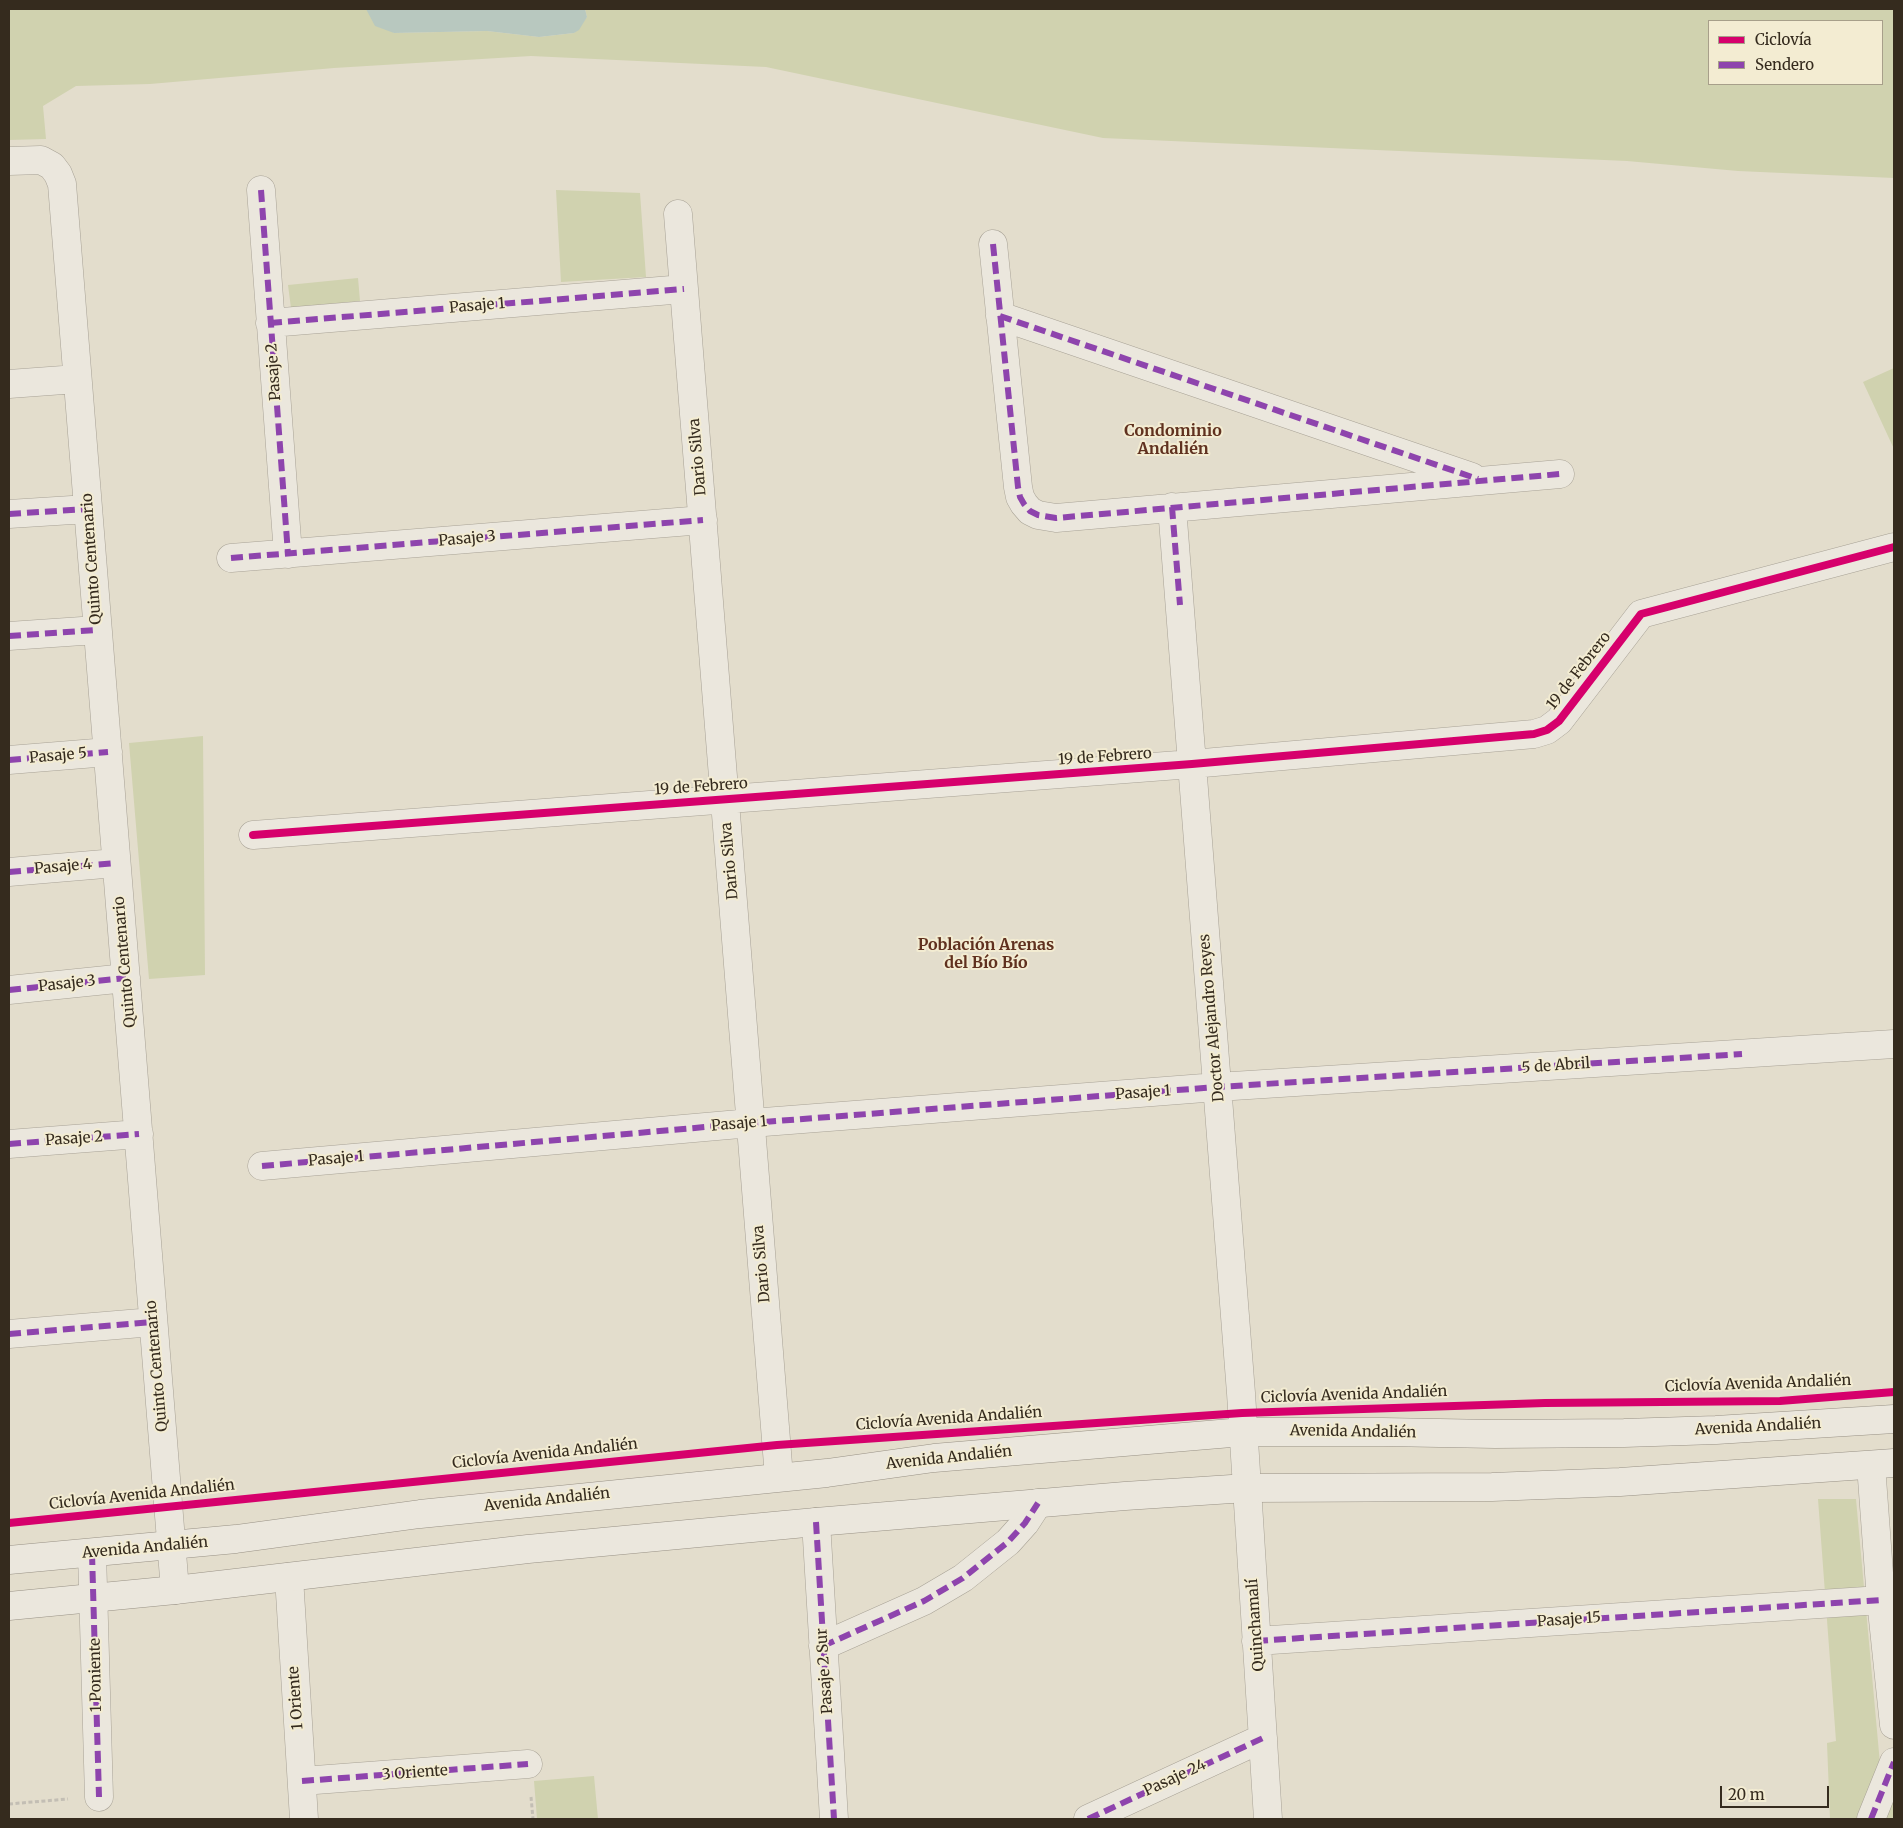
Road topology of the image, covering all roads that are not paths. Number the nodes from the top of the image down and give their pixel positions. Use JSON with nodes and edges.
{"nodes":[{"id":1,"x":9,"y":161,"type":"edge"},
{"id":2,"x":261,"y":190,"type":"dead end"},
{"id":3,"x":678,"y":214,"type":"dead end"},
{"id":4,"x":993,"y":244,"type":"dead end"},
{"id":5,"x":684,"y":289,"type":"junction"},
{"id":6,"x":1000,"y":316,"type":"junction"},
{"id":7,"x":270,"y":323,"type":"junction"},
{"id":8,"x":77,"y":379,"type":"junction"},
{"id":9,"x":9,"y":384,"type":"edge"},
{"id":10,"x":1560,"y":474,"type":"dead end"},
{"id":11,"x":1482,"y":481,"type":"junction"},
{"id":12,"x":1172,"y":507,"type":"junction"},
{"id":13,"x":88,"y":509,"type":"junction"},
{"id":14,"x":9,"y":514,"type":"edge"},
{"id":15,"x":703,"y":520,"type":"junction"},
{"id":16,"x":1894,"y":547,"type":"edge"},
{"id":17,"x":288,"y":554,"type":"junction"},
{"id":18,"x":231,"y":558,"type":"dead end"},
{"id":19,"x":98,"y":630,"type":"junction"},
{"id":20,"x":9,"y":636,"type":"edge"},
{"id":21,"x":108,"y":752,"type":"junction"},
{"id":22,"x":9,"y":760,"type":"edge"},
{"id":23,"x":1192,"y":764,"type":"junction"},
{"id":24,"x":725,"y":799,"type":"junction"},
{"id":25,"x":253,"y":834,"type":"dead end"},
{"id":26,"x":116,"y":863,"type":"junction"},
{"id":27,"x":9,"y":872,"type":"edge"},
{"id":28,"x":126,"y":978,"type":"junction"},
{"id":29,"x":9,"y":990,"type":"edge"},
{"id":30,"x":1894,"y":1044,"type":"edge"},
{"id":31,"x":1217,"y":1087,"type":"junction"},
{"id":32,"x":750,"y":1123,"type":"junction"},
{"id":33,"x":139,"y":1134,"type":"junction"},
{"id":34,"x":9,"y":1144,"type":"edge"},
{"id":35,"x":262,"y":1166,"type":"dead end"},
{"id":36,"x":154,"y":1322,"type":"junction"},
{"id":37,"x":9,"y":1334,"type":"edge"},
{"id":38,"x":1894,"y":1419,"type":"edge"},
{"id":39,"x":1244,"y":1432,"type":"junction"},
{"id":40,"x":1882,"y":1464,"type":"edge"},
{"id":41,"x":779,"y":1477,"type":"junction"},
{"id":42,"x":1247,"y":1488,"type":"junction"},
{"id":43,"x":1038,"y":1503,"type":"junction"},
{"id":44,"x":816,"y":1522,"type":"junction"},
{"id":45,"x":172,"y":1546,"type":"junction"},
{"id":46,"x":92,"y":1553,"type":"junction"},
{"id":47,"x":9,"y":1560,"type":"edge"},
{"id":48,"x":289,"y":1577,"type":"junction"},
{"id":49,"x":175,"y":1590,"type":"junction"},
{"id":50,"x":94,"y":1598,"type":"junction"},
{"id":51,"x":1882,"y":1600,"type":"junction"},
{"id":52,"x":9,"y":1606,"type":"edge"},
{"id":53,"x":1256,"y":1640,"type":"junction"},
{"id":54,"x":823,"y":1646,"type":"junction"},
{"id":55,"x":1894,"y":1725,"type":"edge"},
{"id":56,"x":1263,"y":1738,"type":"junction"},
{"id":57,"x":1894,"y":1762,"type":"edge"},
{"id":58,"x":528,"y":1764,"type":"dead end"},
{"id":59,"x":302,"y":1780,"type":"junction"},
{"id":60,"x":99,"y":1797,"type":"road end"},
{"id":61,"x":304,"y":1819,"type":"edge"},
{"id":62,"x":834,"y":1819,"type":"edge"},
{"id":63,"x":1088,"y":1819,"type":"edge"},
{"id":64,"x":1268,"y":1819,"type":"edge"},
{"id":65,"x":1871,"y":1819,"type":"edge"}],
"edges":[{"from":1,"to":8,"type":"street","name":"Quinto Centenario"},
{"from":2,"to":7,"type":"street","name":"Pasaje 2"},
{"from":3,"to":5,"type":"street","name":"Dario Silva"},
{"from":4,"to":6,"type":"street"},
{"from":5,"to":7,"type":"street","name":"Pasaje 1"},
{"from":5,"to":15,"type":"street","name":"Dario Silva"},
{"from":6,"to":11,"type":"street"},
{"from":6,"to":12,"type":"street"},
{"from":7,"to":17,"type":"street","name":"Pasaje 2"},
{"from":8,"to":9,"type":"street"},
{"from":8,"to":13,"type":"street","name":"Quinto Centenario"},
{"from":10,"to":11,"type":"street"},
{"from":11,"to":12,"type":"street"},
{"from":12,"to":23,"type":"street","name":"Doctor Alejandro Reyes"},
{"from":13,"to":14,"type":"street"},
{"from":13,"to":19,"type":"street","name":"Quinto Centenario"},
{"from":15,"to":17,"type":"street","name":"Pasaje 3"},
{"from":15,"to":24,"type":"street","name":"Dario Silva"},
{"from":16,"to":23,"type":"street","name":"19 de Febrero"},
{"from":17,"to":18,"type":"street","name":"Pasaje 3"},
{"from":19,"to":20,"type":"street"},
{"from":19,"to":21,"type":"street","name":"Quinto Centenario"},
{"from":21,"to":22,"type":"street","name":"Pasaje 5"},
{"from":21,"to":26,"type":"street","name":"Quinto Centenario"},
{"from":23,"to":24,"type":"street","name":"19 de Febrero"},
{"from":23,"to":31,"type":"street","name":"Doctor Alejandro Reyes"},
{"from":24,"to":25,"type":"street","name":"19 de Febrero"},
{"from":24,"to":32,"type":"street","name":"Dario Silva"},
{"from":26,"to":27,"type":"street","name":"Pasaje 4"},
{"from":26,"to":28,"type":"street","name":"Quinto Centenario"},
{"from":28,"to":29,"type":"street","name":"Pasaje 3"},
{"from":28,"to":33,"type":"street","name":"Quinto Centenario"},
{"from":30,"to":31,"type":"street","name":"5 de Abril"},
{"from":31,"to":32,"type":"street","name":"Pasaje 1"},
{"from":31,"to":39,"type":"street","name":"Doctor Alejandro Reyes"},
{"from":32,"to":35,"type":"street","name":"Pasaje 1"},
{"from":32,"to":41,"type":"street","name":"Dario Silva"},
{"from":33,"to":34,"type":"street","name":"Pasaje 2"},
{"from":33,"to":36,"type":"street","name":"Quinto Centenario"},
{"from":36,"to":37,"type":"street"},
{"from":36,"to":45,"type":"street","name":"Quinto Centenario"},
{"from":38,"to":39,"type":"street","name":"Avenida Andalién"},
{"from":39,"to":41,"type":"street","name":"Avenida Andalién"},
{"from":39,"to":42,"type":"street","name":"Quinchamalí"},
{"from":40,"to":42,"type":"street"},
{"from":40,"to":51,"type":"street"},
{"from":41,"to":45,"type":"street","name":"Avenida Andalién"},
{"from":42,"to":43,"type":"street"},
{"from":42,"to":53,"type":"street","name":"Quinchamalí"},
{"from":43,"to":44,"type":"street"},
{"from":43,"to":54,"type":"street"},
{"from":44,"to":48,"type":"street"},
{"from":44,"to":54,"type":"street","name":"Pasaje 2 Sur"},
{"from":45,"to":46,"type":"street","name":"Avenida Andalién"},
{"from":45,"to":49,"type":"street","name":"Quinto Centenario"},
{"from":46,"to":47,"type":"street","name":"Avenida Andalién"},
{"from":46,"to":50,"type":"street","name":"1 Poniente"},
{"from":48,"to":49,"type":"street"},
{"from":48,"to":59,"type":"street","name":"1 Oriente"},
{"from":49,"to":50,"type":"street"},
{"from":50,"to":52,"type":"street"},
{"from":50,"to":60,"type":"street","name":"1 Poniente"},
{"from":51,"to":53,"type":"street","name":"Pasaje 15"},
{"from":51,"to":55,"type":"street"},
{"from":53,"to":56,"type":"street","name":"Quinchamalí"},
{"from":54,"to":62,"type":"street","name":"Pasaje 2 Sur"},
{"from":56,"to":63,"type":"street","name":"Pasaje 24"},
{"from":56,"to":64,"type":"street","name":"Quinchamalí"},
{"from":57,"to":65,"type":"street"},
{"from":58,"to":59,"type":"street","name":"3 Oriente"},
{"from":59,"to":61,"type":"street","name":"1 Oriente"}]}
